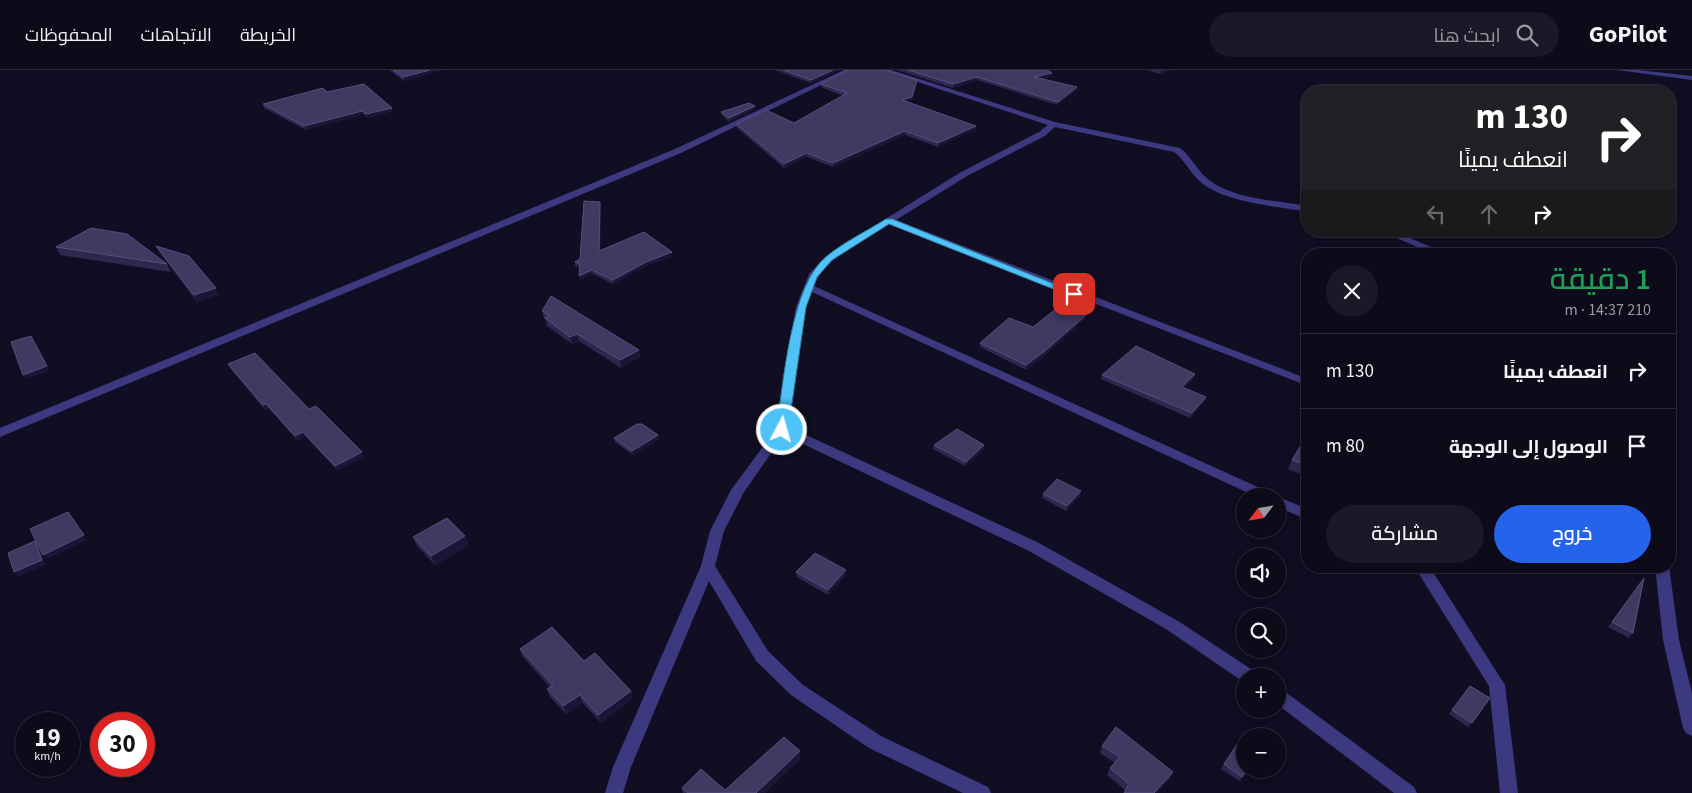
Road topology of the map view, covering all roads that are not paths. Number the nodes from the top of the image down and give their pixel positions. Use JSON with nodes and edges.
{"nodes":[{"id":1,"x":849,"y":70,"type":"edge"},
{"id":2,"x":884,"y":70,"type":"edge"},
{"id":3,"x":1620,"y":70,"type":"edge"},
{"id":4,"x":1692,"y":78,"type":"edge"},
{"id":5,"x":1053,"y":124,"type":"junction"},
{"id":6,"x":1301,"y":207,"type":"edge"},
{"id":7,"x":889,"y":221,"type":"junction"},
{"id":8,"x":1400,"y":237,"type":"edge"},
{"id":9,"x":1427,"y":248,"type":"edge"},
{"id":10,"x":809,"y":287,"type":"junction"},
{"id":11,"x":1301,"y":380,"type":"edge"},
{"id":12,"x":782,"y":430,"type":"junction"},
{"id":13,"x":0,"y":433,"type":"edge"},
{"id":14,"x":1249,"y":488,"type":"edge"},
{"id":15,"x":1286,"y":505,"type":"edge"},
{"id":16,"x":1301,"y":512,"type":"edge"},
{"id":17,"x":708,"y":566,"type":"junction"},
{"id":18,"x":1425,"y":573,"type":"edge"},
{"id":19,"x":1663,"y":573,"type":"edge"},
{"id":20,"x":1236,"y":668,"type":"edge"},
{"id":21,"x":1286,"y":702,"type":"edge"},
{"id":22,"x":1692,"y":728,"type":"edge"},
{"id":23,"x":614,"y":793,"type":"edge"},
{"id":24,"x":982,"y":793,"type":"edge"},
{"id":25,"x":1408,"y":793,"type":"edge"},
{"id":26,"x":1509,"y":793,"type":"edge"}],
"edges":[{"from":1,"to":13,"type":"street"},
{"from":2,"to":5,"type":"street"},
{"from":3,"to":4,"type":"street"},
{"from":5,"to":6,"type":"street"},
{"from":5,"to":7,"type":"street"},
{"from":7,"to":10,"type":"street"},
{"from":7,"to":11,"type":"street"},
{"from":8,"to":9,"type":"street"},
{"from":10,"to":12,"type":"street"},
{"from":10,"to":14,"type":"street"},
{"from":12,"to":17,"type":"street"},
{"from":12,"to":20,"type":"street"},
{"from":15,"to":16,"type":"street"},
{"from":17,"to":23,"type":"street"},
{"from":17,"to":24,"type":"street"},
{"from":18,"to":26,"type":"street"},
{"from":19,"to":22,"type":"street"},
{"from":21,"to":25,"type":"street"}]}
